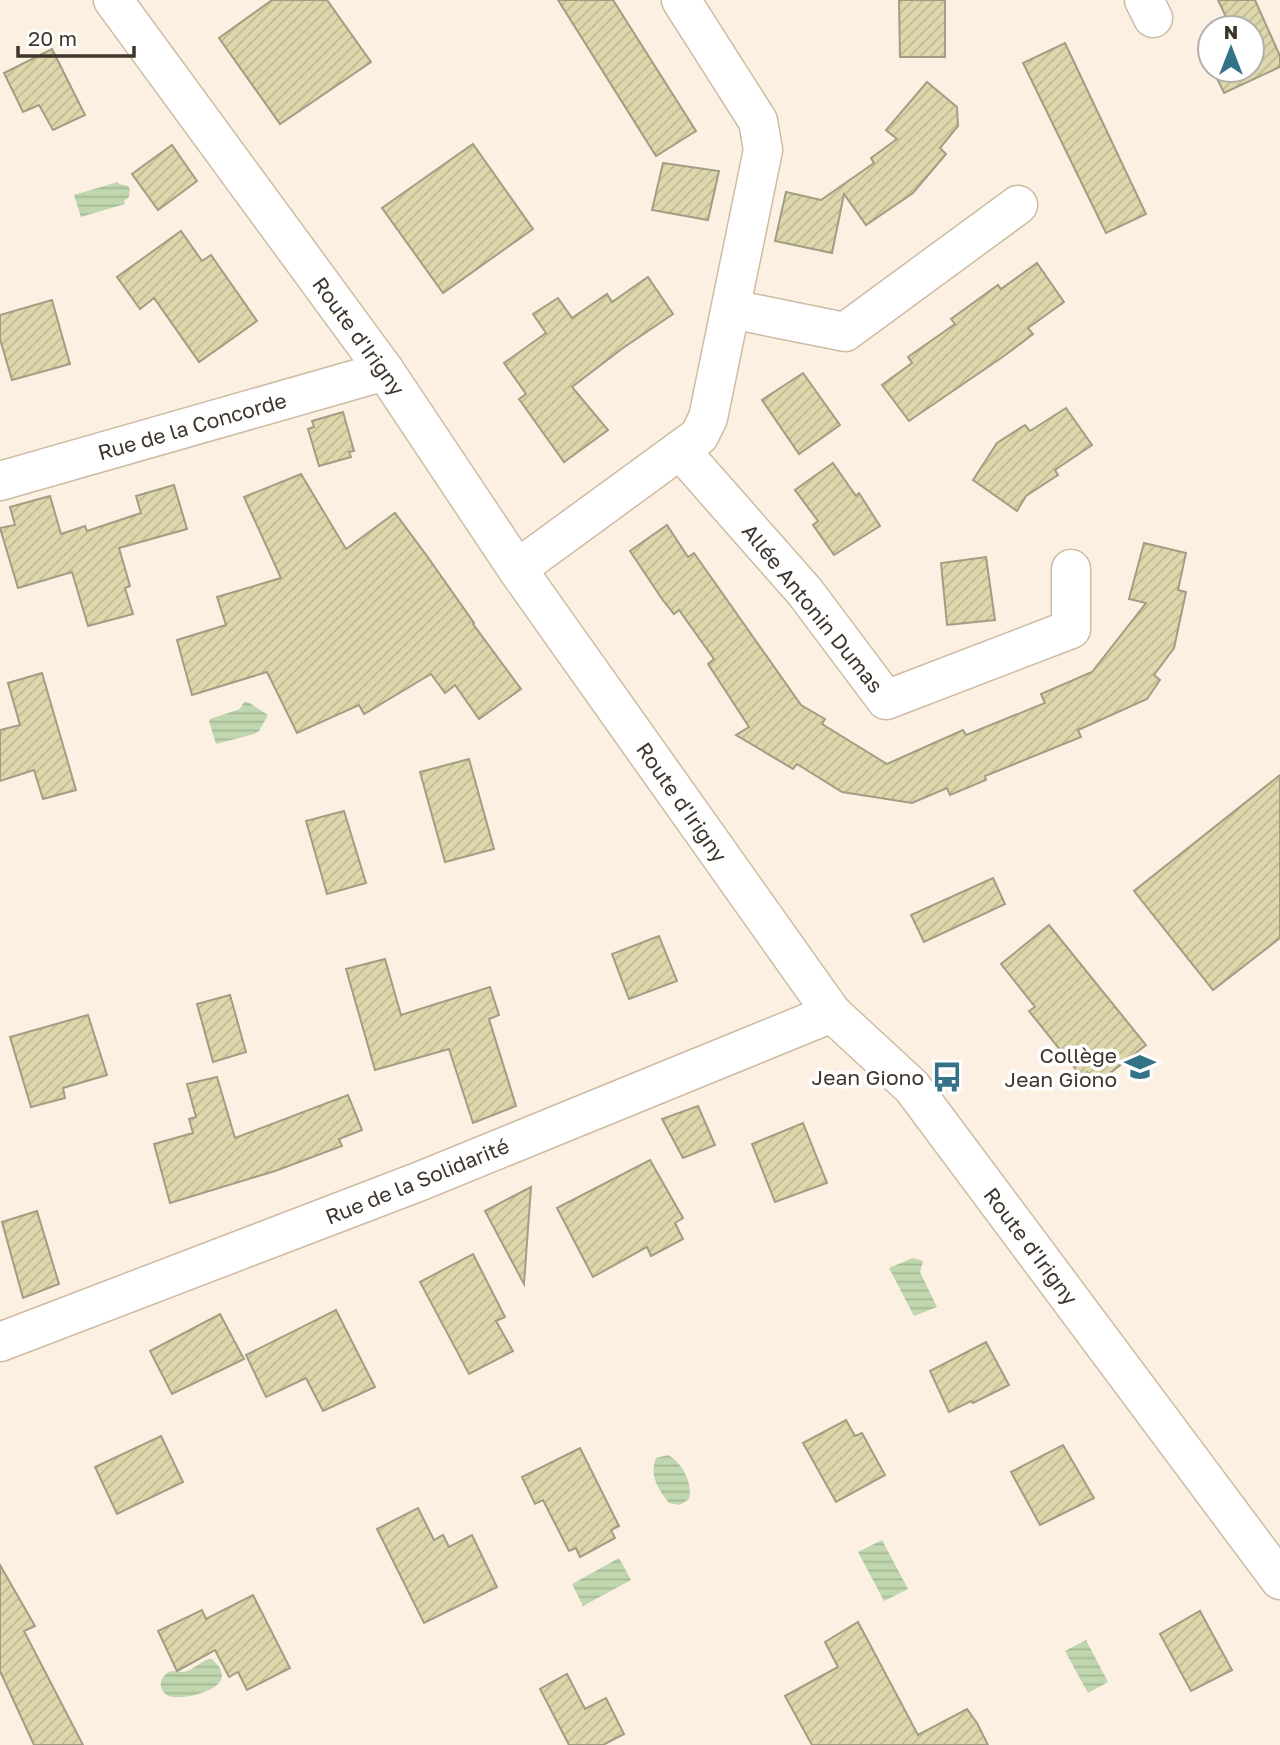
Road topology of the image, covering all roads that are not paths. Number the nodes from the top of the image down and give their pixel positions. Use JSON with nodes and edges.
{"nodes":[{"id":1,"x":113,"y":0,"type":"edge"},
{"id":2,"x":681,"y":0,"type":"edge"},
{"id":3,"x":1018,"y":205,"type":"dead end"},
{"id":4,"x":731,"y":309,"type":"junction"},
{"id":5,"x":385,"y":370,"type":"junction"},
{"id":6,"x":680,"y":450,"type":"junction"},
{"id":7,"x":0,"y":481,"type":"edge"},
{"id":8,"x":517,"y":569,"type":"junction"},
{"id":9,"x":1071,"y":569,"type":"dead end"},
{"id":10,"x":832,"y":1013,"type":"junction"},
{"id":11,"x":0,"y":1342,"type":"edge"},
{"id":12,"x":1280,"y":1580,"type":"edge"}],
"edges":[{"from":1,"to":5,"type":"street","name":"Route d'Irigny"},
{"from":2,"to":4,"type":"street"},
{"from":3,"to":4,"type":"street"},
{"from":4,"to":6,"type":"street"},
{"from":5,"to":7,"type":"street","name":"Rue de la Concorde"},
{"from":5,"to":8,"type":"street","name":"Route d'Irigny"},
{"from":6,"to":8,"type":"street"},
{"from":6,"to":9,"type":"street","name":"Allée Antonin Dumas"},
{"from":8,"to":10,"type":"street","name":"Route d'Irigny"},
{"from":10,"to":11,"type":"street","name":"Rue de la Solidarité"},
{"from":10,"to":12,"type":"street","name":"Route d'Irigny"}]}
